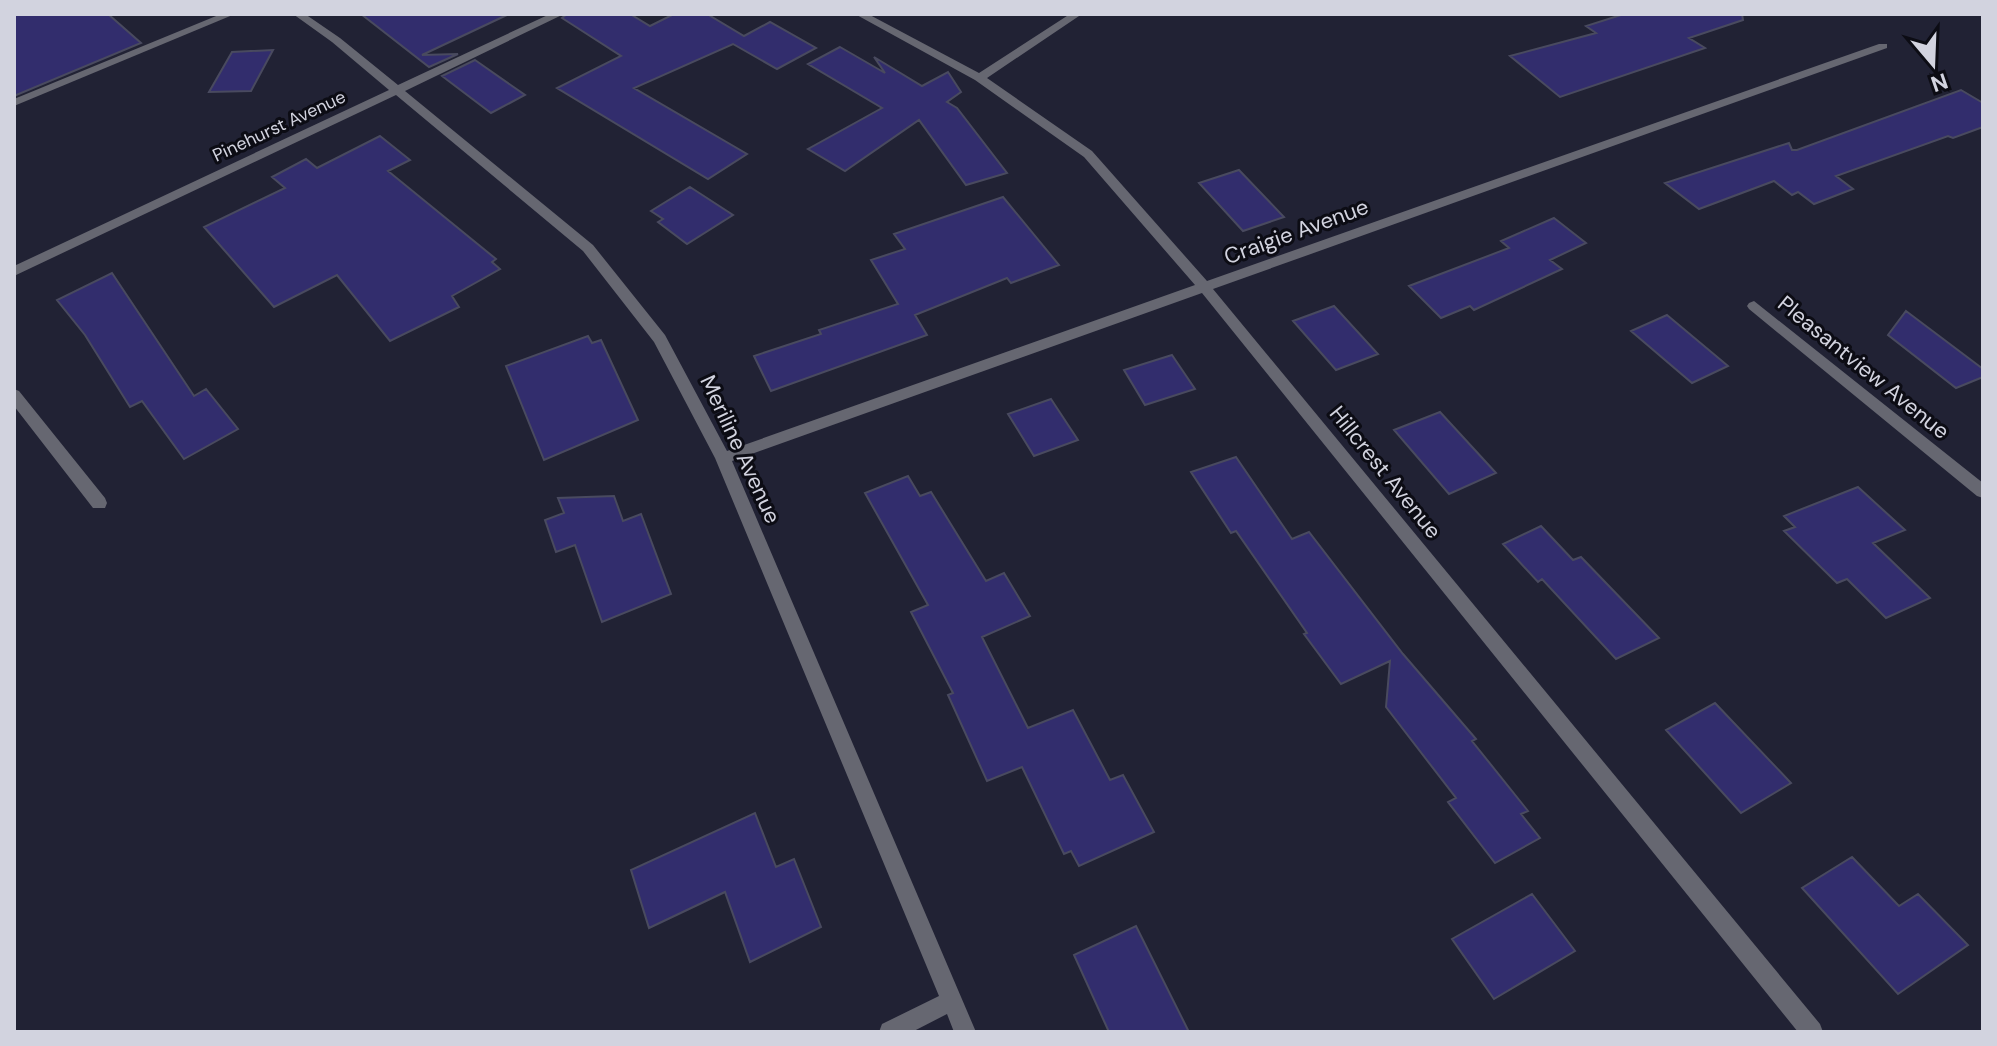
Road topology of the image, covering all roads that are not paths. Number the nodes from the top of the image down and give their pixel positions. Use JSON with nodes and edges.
{"nodes":[{"id":1,"x":230,"y":14,"type":"edge"},
{"id":2,"x":298,"y":14,"type":"edge"},
{"id":3,"x":559,"y":14,"type":"edge"},
{"id":4,"x":860,"y":14,"type":"edge"},
{"id":5,"x":1077,"y":14,"type":"edge"},
{"id":6,"x":1883,"y":46,"type":"dead end"},
{"id":7,"x":979,"y":78,"type":"junction"},
{"id":8,"x":396,"y":90,"type":"junction"},
{"id":9,"x":14,"y":103,"type":"edge"},
{"id":10,"x":14,"y":271,"type":"edge"},
{"id":11,"x":1204,"y":287,"type":"junction"},
{"id":12,"x":1754,"y":306,"type":"dead end"},
{"id":13,"x":14,"y":395,"type":"edge"},
{"id":14,"x":723,"y":458,"type":"junction"},
{"id":15,"x":1983,"y":492,"type":"edge"},
{"id":16,"x":99,"y":503,"type":"dead end"},
{"id":17,"x":951,"y":1001,"type":"junction"},
{"id":18,"x":890,"y":1032,"type":"edge"},
{"id":19,"x":965,"y":1032,"type":"edge"},
{"id":20,"x":1812,"y":1032,"type":"edge"}],
"edges":[{"from":1,"to":9,"type":"street"},
{"from":2,"to":8,"type":"street","name":"Meriline Avenue"},
{"from":3,"to":8,"type":"street","name":"Pinehurst Avenue"},
{"from":4,"to":7,"type":"street","name":"Hillcrest Avenue"},
{"from":5,"to":7,"type":"street"},
{"from":6,"to":11,"type":"street","name":"Craigie Avenue"},
{"from":7,"to":11,"type":"street","name":"Hillcrest Avenue"},
{"from":8,"to":10,"type":"street","name":"Pinehurst Avenue"},
{"from":8,"to":14,"type":"street","name":"Meriline Avenue"},
{"from":11,"to":14,"type":"street","name":"Craigie Avenue"},
{"from":11,"to":20,"type":"street","name":"Hillcrest Avenue"},
{"from":12,"to":15,"type":"street","name":"Pleasantview Avenue"},
{"from":13,"to":16,"type":"street"},
{"from":14,"to":17,"type":"street","name":"Meriline Avenue"},
{"from":17,"to":18,"type":"street"},
{"from":17,"to":19,"type":"street","name":"Meriline Avenue"}]}
